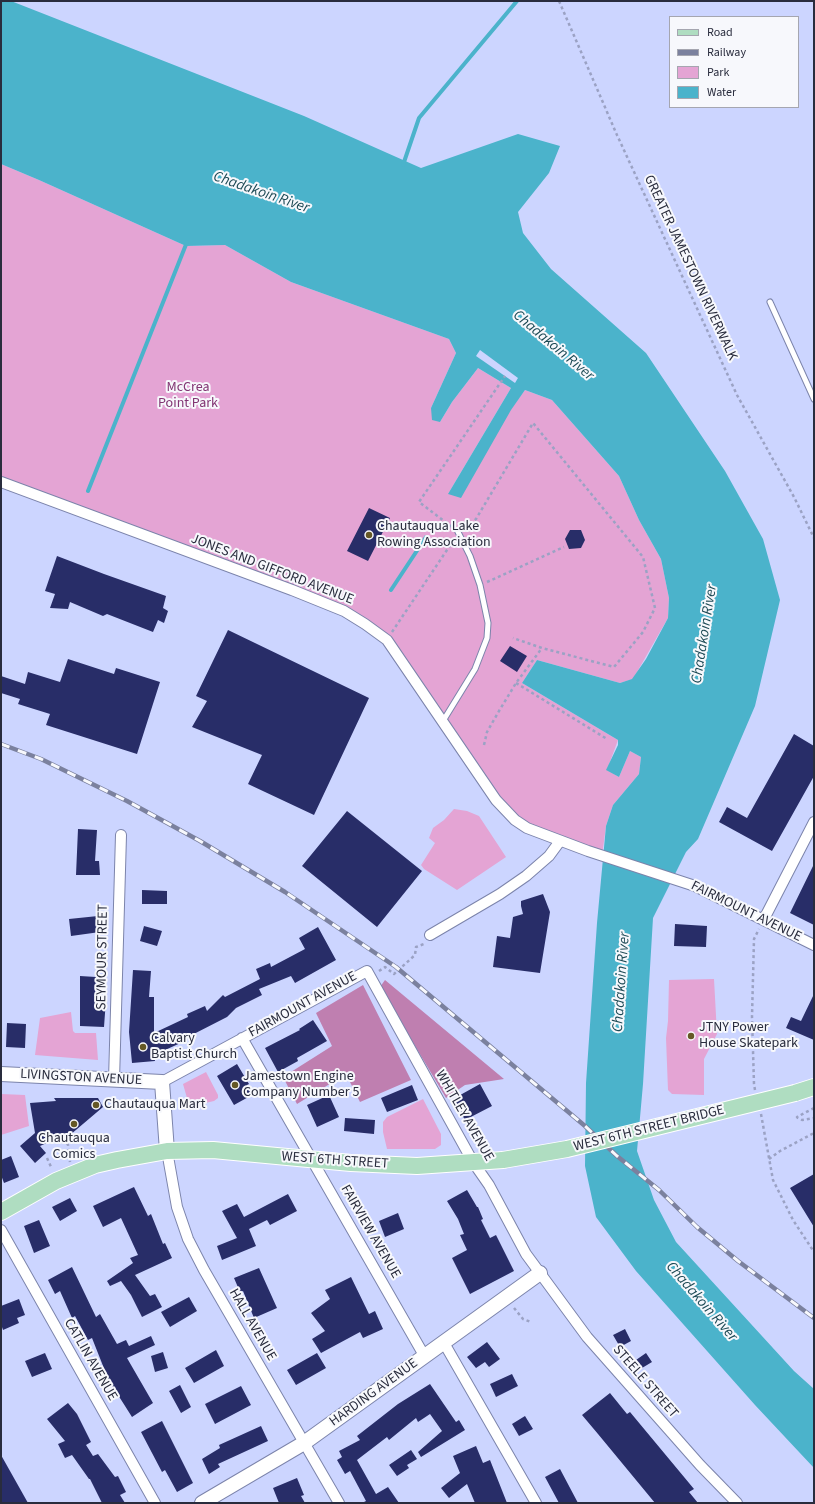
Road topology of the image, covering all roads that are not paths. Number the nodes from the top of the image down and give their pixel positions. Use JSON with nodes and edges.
{"nodes":[{"id":1,"x":770,"y":302,"type":"dead end"},
{"id":2,"x":814,"y":399,"type":"edge"},
{"id":3,"x":1,"y":482,"type":"edge"},
{"id":4,"x":458,"y":532,"type":"road end"},
{"id":5,"x":442,"y":722,"type":"junction"},
{"id":6,"x":814,"y":822,"type":"edge"},
{"id":7,"x":121,"y":835,"type":"dead end"},
{"id":8,"x":560,"y":841,"type":"junction"},
{"id":9,"x":764,"y":919,"type":"junction"},
{"id":10,"x":429,"y":939,"type":"road end"},
{"id":11,"x":814,"y":945,"type":"edge"},
{"id":12,"x":369,"y":974,"type":"joint"},
{"id":13,"x":242,"y":1038,"type":"junction"},
{"id":14,"x":1,"y":1074,"type":"edge"},
{"id":15,"x":114,"y":1080,"type":"junction"},
{"id":16,"x":162,"y":1082,"type":"junction"},
{"id":17,"x":814,"y":1087,"type":"edge"},
{"id":18,"x":167,"y":1151,"type":"junction"},
{"id":19,"x":311,"y":1159,"type":"junction"},
{"id":20,"x":503,"y":1160,"type":"joint"},
{"id":21,"x":473,"y":1162,"type":"junction"},
{"id":22,"x":1,"y":1212,"type":"edge"},
{"id":23,"x":1,"y":1230,"type":"edge"},
{"id":24,"x":540,"y":1273,"type":"junction"},
{"id":25,"x":444,"y":1343,"type":"junction"},
{"id":26,"x":425,"y":1357,"type":"junction"},
{"id":27,"x":304,"y":1443,"type":"junction"},
{"id":28,"x":155,"y":1503,"type":"edge"},
{"id":29,"x":202,"y":1503,"type":"edge"},
{"id":30,"x":339,"y":1503,"type":"edge"},
{"id":31,"x":536,"y":1503,"type":"edge"},
{"id":32,"x":737,"y":1503,"type":"edge"}],
"edges":[{"from":1,"to":2,"type":"lane"},
{"from":3,"to":5,"type":"street","name":"JONES AND GIFFORD AVENUE"},
{"from":4,"to":5,"type":"lane"},
{"from":5,"to":8,"type":"street","name":"JONES AND GIFFORD AVENUE"},
{"from":6,"to":9,"type":"street"},
{"from":7,"to":15,"type":"street","name":"SEYMOUR STREET"},
{"from":8,"to":9,"type":"street","name":"FAIRMOUNT AVENUE"},
{"from":8,"to":10,"type":"street"},
{"from":9,"to":11,"type":"street","name":"FAIRMOUNT AVENUE"},
{"from":12,"to":13,"type":"street","name":"FAIRMOUNT AVENUE"},
{"from":12,"to":21,"type":"street","name":"WHITLEY AVENUE"},
{"from":13,"to":16,"type":"street","name":"FAIRMOUNT AVENUE"},
{"from":13,"to":19,"type":"street","name":"FAIRVIEW AVENUE"},
{"from":14,"to":15,"type":"street","name":"LIVINGSTON AVENUE"},
{"from":15,"to":16,"type":"street","name":"LIVINGSTON AVENUE"},
{"from":16,"to":18,"type":"street"},
{"from":17,"to":20,"type":"main road","name":"WEST 6TH STREET BRIDGE","bridge":true},
{"from":18,"to":19,"type":"main road","name":"WEST 6TH STREET"},
{"from":18,"to":22,"type":"main road"},
{"from":18,"to":27,"type":"street","name":"HALL AVENUE"},
{"from":19,"to":21,"type":"main road","name":"WEST 6TH STREET"},
{"from":19,"to":26,"type":"street","name":"FAIRVIEW AVENUE"},
{"from":20,"to":21,"type":"main road","name":"WEST 6TH STREET"},
{"from":21,"to":24,"type":"street","name":"WHITLEY AVENUE"},
{"from":23,"to":28,"type":"street","name":"CATLIN AVENUE"},
{"from":24,"to":25,"type":"street","name":"HARDING AVENUE"},
{"from":24,"to":32,"type":"street","name":"STEELE STREET"},
{"from":25,"to":26,"type":"street","name":"HARDING AVENUE"},
{"from":25,"to":31,"type":"street"},
{"from":26,"to":27,"type":"street","name":"HARDING AVENUE"},
{"from":27,"to":29,"type":"street","name":"HARDING AVENUE"},
{"from":27,"to":30,"type":"street","name":"HALL AVENUE"}]}
